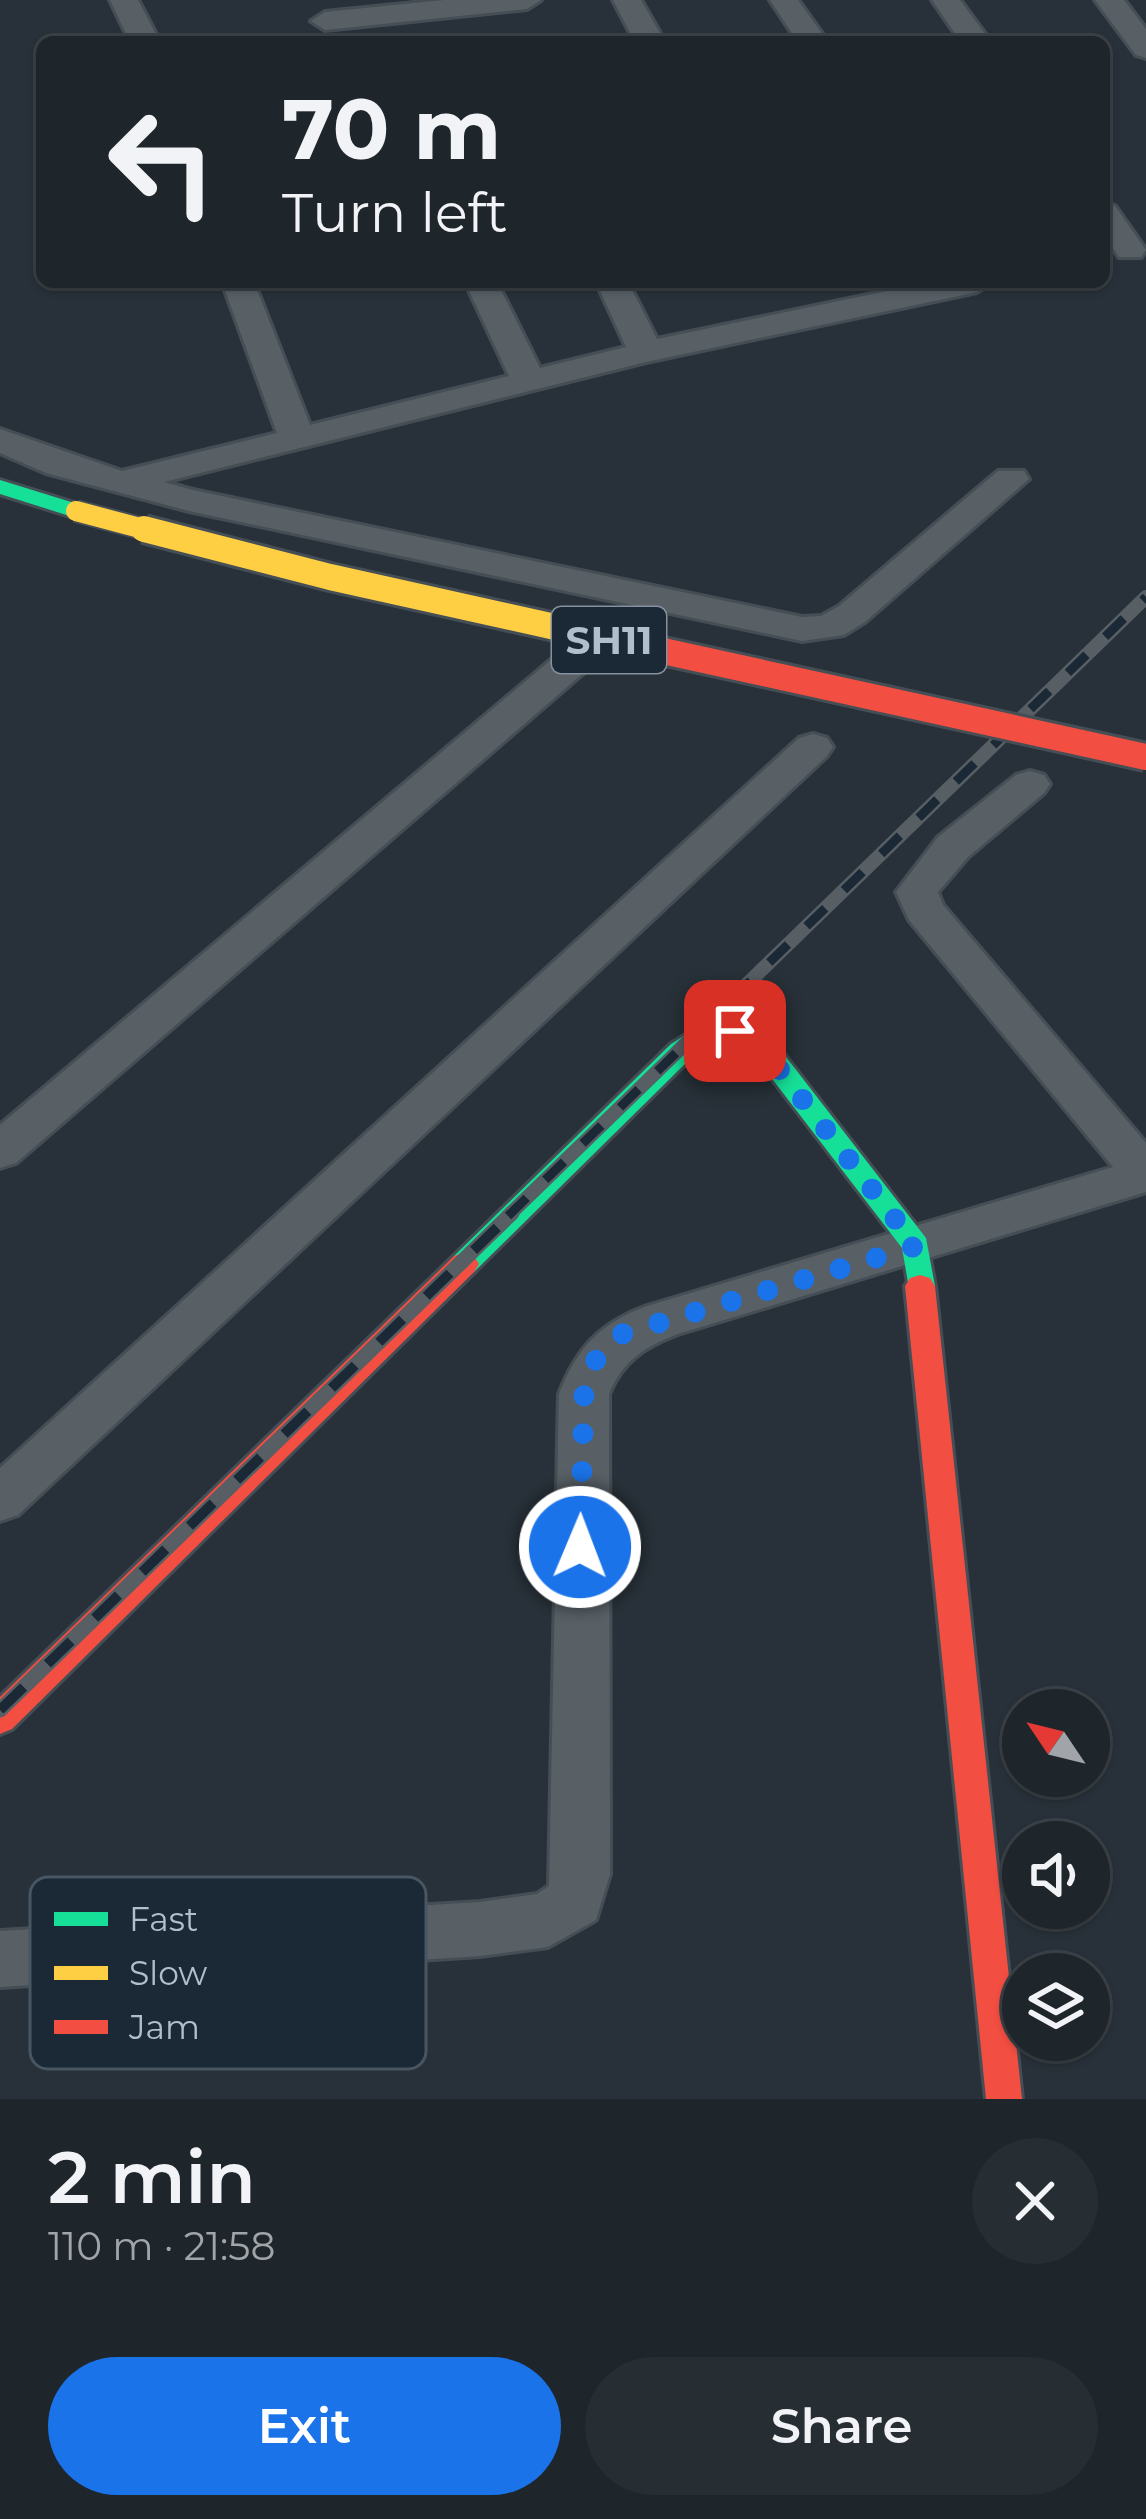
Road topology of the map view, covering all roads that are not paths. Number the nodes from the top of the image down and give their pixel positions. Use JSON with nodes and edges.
{"nodes":[{"id":1,"x":124,"y":0,"type":"edge"},
{"id":2,"x":527,"y":0,"type":"edge"},
{"id":3,"x":627,"y":0,"type":"edge"},
{"id":4,"x":784,"y":0,"type":"edge"},
{"id":5,"x":946,"y":0,"type":"edge"},
{"id":6,"x":1109,"y":0,"type":"edge"},
{"id":7,"x":478,"y":6,"type":"junction"},
{"id":8,"x":324,"y":21,"type":"edge"},
{"id":9,"x":143,"y":36,"type":"edge"},
{"id":10,"x":493,"y":36,"type":"edge"},
{"id":11,"x":647,"y":36,"type":"edge"},
{"id":12,"x":809,"y":36,"type":"edge"},
{"id":13,"x":972,"y":36,"type":"edge"},
{"id":14,"x":1146,"y":49,"type":"edge"},
{"id":15,"x":1110,"y":223,"type":"edge"},
{"id":16,"x":1127,"y":250,"type":"edge"},
{"id":17,"x":240,"y":288,"type":"edge"},
{"id":18,"x":484,"y":288,"type":"edge"},
{"id":19,"x":615,"y":288,"type":"edge"},
{"id":20,"x":795,"y":288,"type":"edge"},
{"id":21,"x":947,"y":288,"type":"edge"},
{"id":22,"x":811,"y":315,"type":"junction"},
{"id":23,"x":646,"y":352,"type":"junction"},
{"id":24,"x":529,"y":381,"type":"junction"},
{"id":25,"x":297,"y":438,"type":"junction"},
{"id":26,"x":0,"y":440,"type":"edge"},
{"id":27,"x":1011,"y":479,"type":"dead end"},
{"id":28,"x":122,"y":482,"type":"junction"},
{"id":29,"x":0,"y":487,"type":"edge"},
{"id":30,"x":648,"y":596,"type":"junction"},
{"id":31,"x":814,"y":748,"type":"dead end"},
{"id":32,"x":1146,"y":757,"type":"edge"},
{"id":33,"x":1030,"y":784,"type":"dead end"},
{"id":34,"x":0,"y":1151,"type":"edge"},
{"id":35,"x":1146,"y":1175,"type":"edge"},
{"id":36,"x":916,"y":1246,"type":"junction"},
{"id":37,"x":0,"y":1499,"type":"edge"},
{"id":38,"x":0,"y":1719,"type":"edge"},
{"id":39,"x":426,"y":1932,"type":"edge"},
{"id":40,"x":30,"y":1957,"type":"edge"},
{"id":41,"x":0,"y":1959,"type":"edge"},
{"id":42,"x":1004,"y":2099,"type":"edge"}],
"edges":[{"from":1,"to":9,"type":"street"},
{"from":2,"to":7,"type":"street"},
{"from":3,"to":11,"type":"street"},
{"from":4,"to":12,"type":"street"},
{"from":5,"to":13,"type":"street"},
{"from":6,"to":14,"type":"street"},
{"from":7,"to":8,"type":"street"},
{"from":7,"to":10,"type":"street"},
{"from":15,"to":16,"type":"street"},
{"from":17,"to":25,"type":"street"},
{"from":18,"to":24,"type":"street"},
{"from":19,"to":23,"type":"street"},
{"from":20,"to":22,"type":"street"},
{"from":21,"to":22,"type":"street"},
{"from":22,"to":23,"type":"street"},
{"from":23,"to":24,"type":"street"},
{"from":24,"to":25,"type":"street"},
{"from":25,"to":28,"type":"street"},
{"from":26,"to":28,"type":"street"},
{"from":27,"to":30,"type":"street"},
{"from":28,"to":30,"type":"street"},
{"from":29,"to":32,"type":"street","number":"SH11","bridge":true},
{"from":30,"to":34,"type":"street"},
{"from":31,"to":37,"type":"street"},
{"from":33,"to":35,"type":"street"},
{"from":35,"to":36,"type":"street"},
{"from":36,"to":38,"type":"street"},
{"from":36,"to":39,"type":"street"},
{"from":36,"to":42,"type":"street"},
{"from":40,"to":41,"type":"street"}]}
